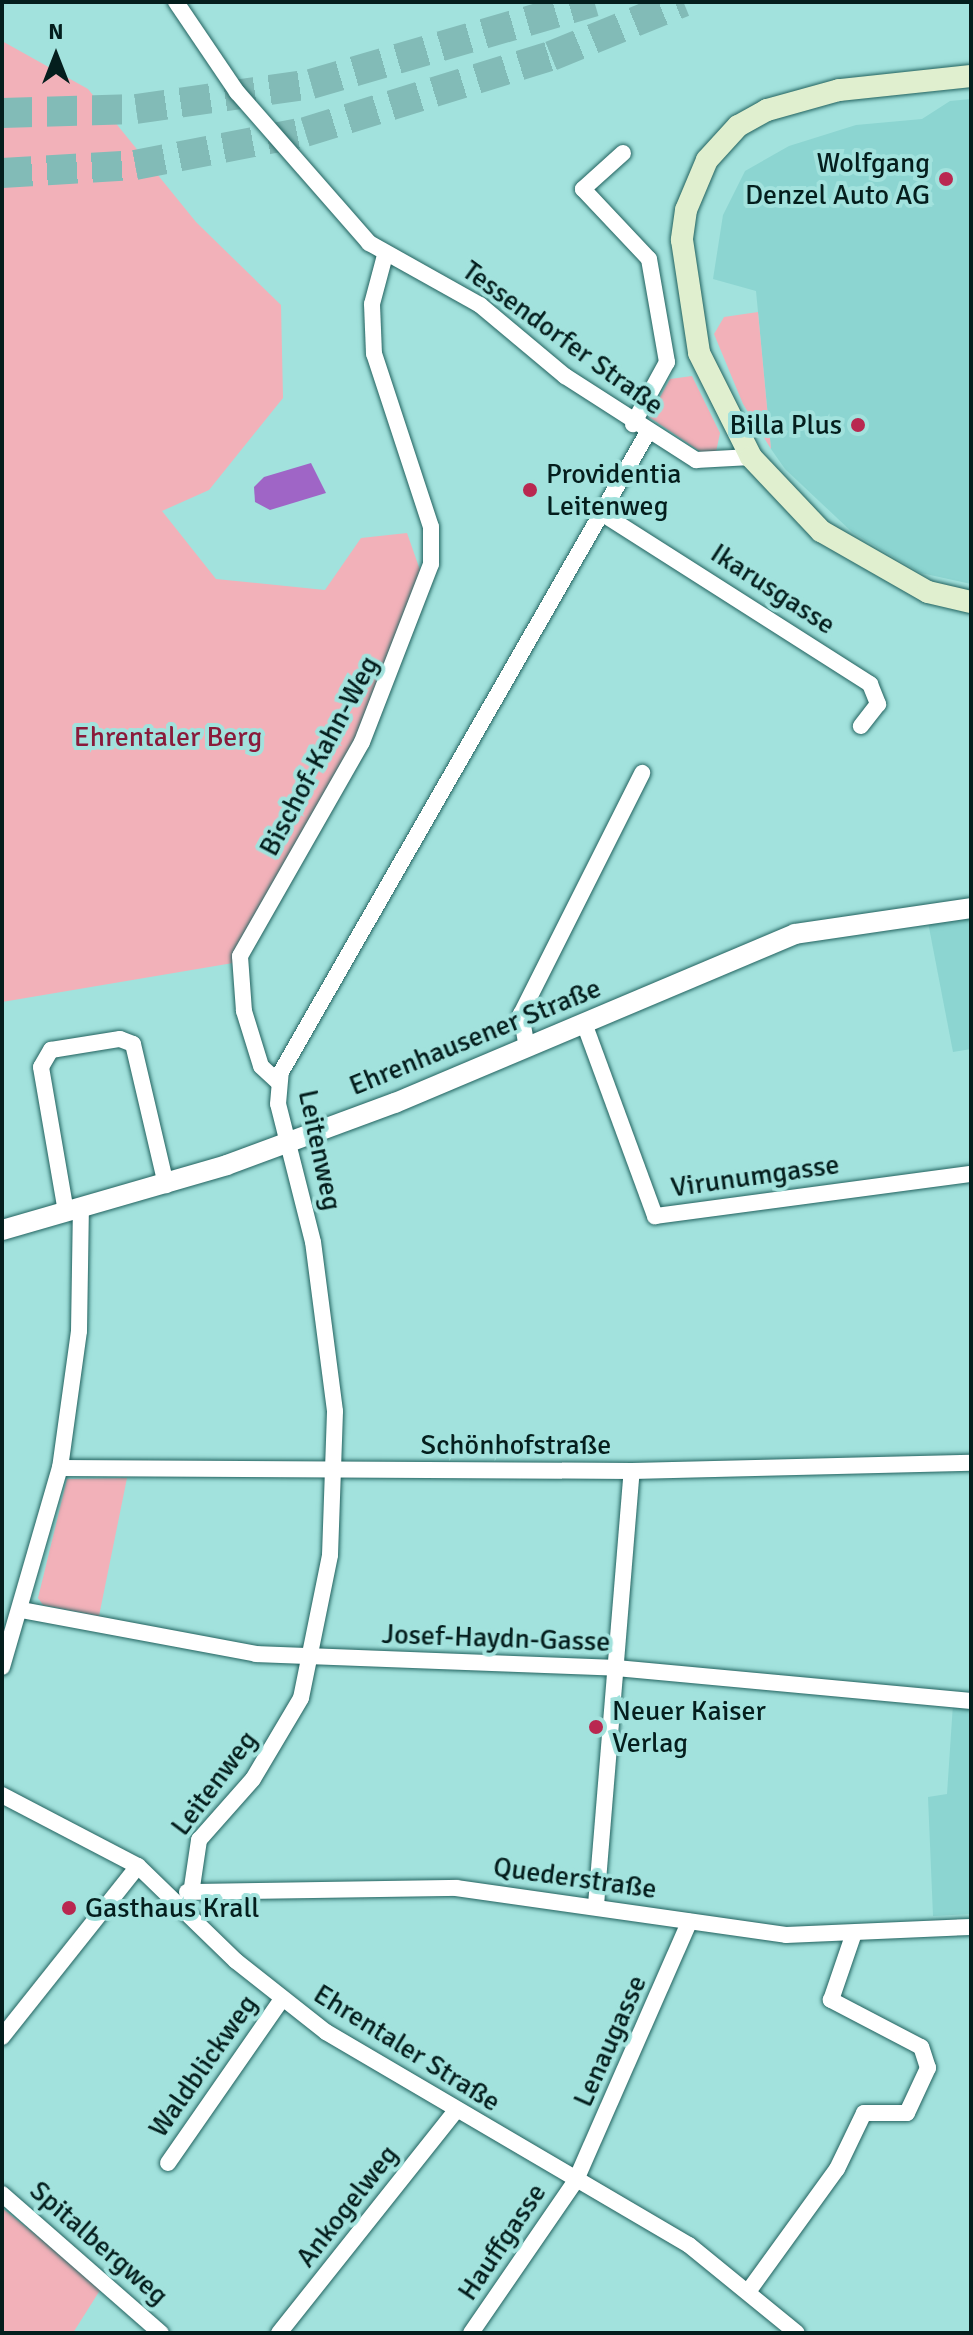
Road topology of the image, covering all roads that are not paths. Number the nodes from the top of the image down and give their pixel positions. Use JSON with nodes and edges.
{"nodes":[{"id":1,"x":176,"y":2,"type":"edge"},
{"id":2,"x":971,"y":76,"type":"edge"},
{"id":3,"x":623,"y":153,"type":"dead end"},
{"id":4,"x":385,"y":255,"type":"junction"},
{"id":5,"x":640,"y":428,"type":"junction"},
{"id":6,"x":751,"y":457,"type":"junction"},
{"id":7,"x":603,"y":514,"type":"junction"},
{"id":8,"x":971,"y":602,"type":"edge"},
{"id":9,"x":861,"y":726,"type":"dead end"},
{"id":10,"x":642,"y":773,"type":"dead end"},
{"id":11,"x":971,"y":908,"type":"edge"},
{"id":12,"x":584,"y":1023,"type":"junction"},
{"id":13,"x":527,"y":1048,"type":"junction"},
{"id":14,"x":278,"y":1082,"type":"junction"},
{"id":15,"x":286,"y":1142,"type":"junction"},
{"id":16,"x":971,"y":1174,"type":"edge"},
{"id":17,"x":166,"y":1185,"type":"junction"},
{"id":18,"x":74,"y":1210,"type":"junction"},
{"id":19,"x":2,"y":1230,"type":"edge"},
{"id":20,"x":971,"y":1463,"type":"edge"},
{"id":21,"x":60,"y":1468,"type":"junction"},
{"id":22,"x":334,"y":1471,"type":"junction"},
{"id":23,"x":632,"y":1471,"type":"junction"},
{"id":24,"x":22,"y":1610,"type":"junction"},
{"id":25,"x":315,"y":1657,"type":"junction"},
{"id":26,"x":2,"y":1667,"type":"edge"},
{"id":27,"x":616,"y":1668,"type":"junction"},
{"id":28,"x":971,"y":1701,"type":"edge"},
{"id":29,"x":2,"y":1795,"type":"edge"},
{"id":30,"x":138,"y":1866,"type":"junction"},
{"id":31,"x":192,"y":1887,"type":"junction"},
{"id":32,"x":177,"y":1902,"type":"junction"},
{"id":33,"x":596,"y":1905,"type":"junction"},
{"id":34,"x":689,"y":1922,"type":"junction"},
{"id":35,"x":971,"y":1927,"type":"edge"},
{"id":36,"x":854,"y":1933,"type":"junction"},
{"id":37,"x":282,"y":1999,"type":"junction"},
{"id":38,"x":2,"y":2037,"type":"edge"},
{"id":39,"x":455,"y":2112,"type":"junction"},
{"id":40,"x":168,"y":2163,"type":"dead end"},
{"id":41,"x":576,"y":2180,"type":"junction"},
{"id":42,"x":2,"y":2194,"type":"edge"},
{"id":43,"x":750,"y":2289,"type":"junction"},
{"id":44,"x":161,"y":2333,"type":"edge"},
{"id":45,"x":279,"y":2333,"type":"edge"},
{"id":46,"x":471,"y":2333,"type":"edge"},
{"id":47,"x":797,"y":2333,"type":"edge"}],
"edges":[{"from":1,"to":4,"type":"street","name":"Tessendorfer Straße"},
{"from":2,"to":6,"type":"main road"},
{"from":3,"to":5,"type":"street","name":"Leitenweg"},
{"from":4,"to":5,"type":"street","name":"Tessendorfer Straße"},
{"from":4,"to":14,"type":"street","name":"Bischof-Kahn-Weg"},
{"from":5,"to":6,"type":"street","name":"Tessendorfer Straße"},
{"from":5,"to":7,"type":"street","name":"Leitenweg"},
{"from":6,"to":8,"type":"main road"},
{"from":7,"to":9,"type":"street","name":"Ikarusgasse"},
{"from":7,"to":14,"type":"street","name":"Leitenweg"},
{"from":10,"to":13,"type":"street"},
{"from":11,"to":12,"type":"street","name":"Ehrenhausener Straße"},
{"from":12,"to":13,"type":"street","name":"Ehrenhausener Straße"},
{"from":12,"to":16,"type":"street","name":"Virunumgasse"},
{"from":13,"to":15,"type":"street","name":"Ehrenhausener Straße"},
{"from":14,"to":15,"type":"street","name":"Leitenweg"},
{"from":15,"to":17,"type":"street","name":"Ehrenhausener Straße"},
{"from":15,"to":22,"type":"street","name":"Leitenweg"},
{"from":17,"to":18,"type":"street","name":"Ehrenhausener Straße"},
{"from":17,"to":18,"type":"street"},
{"from":18,"to":19,"type":"street","name":"Ehrenhausener Straße"},
{"from":18,"to":21,"type":"street"},
{"from":20,"to":23,"type":"street","name":"Schönhofstraße"},
{"from":21,"to":22,"type":"street","name":"Schönhofstraße"},
{"from":21,"to":24,"type":"street"},
{"from":22,"to":23,"type":"street","name":"Schönhofstraße"},
{"from":22,"to":25,"type":"street","name":"Leitenweg"},
{"from":23,"to":27,"type":"street"},
{"from":24,"to":25,"type":"street","name":"Josef-Haydn-Gasse"},
{"from":24,"to":26,"type":"street"},
{"from":25,"to":27,"type":"street","name":"Josef-Haydn-Gasse"},
{"from":25,"to":31,"type":"street","name":"Leitenweg"},
{"from":27,"to":28,"type":"street","name":"Josef-Haydn-Gasse"},
{"from":27,"to":33,"type":"street"},
{"from":29,"to":30,"type":"street","name":"Ehrentaler Straße"},
{"from":30,"to":32,"type":"street","name":"Ehrentaler Straße"},
{"from":30,"to":38,"type":"street"},
{"from":31,"to":32,"type":"street"},
{"from":31,"to":33,"type":"street","name":"Quederstraße"},
{"from":32,"to":37,"type":"street","name":"Ehrentaler Straße"},
{"from":33,"to":34,"type":"street","name":"Quederstraße"},
{"from":34,"to":36,"type":"street","name":"Quederstraße"},
{"from":34,"to":41,"type":"street","name":"Lenaugasse"},
{"from":35,"to":36,"type":"street","name":"Quederstraße"},
{"from":36,"to":43,"type":"street"},
{"from":37,"to":39,"type":"street","name":"Ehrentaler Straße"},
{"from":37,"to":40,"type":"street","name":"Waldblickweg"},
{"from":39,"to":41,"type":"street","name":"Ehrentaler Straße"},
{"from":39,"to":45,"type":"street","name":"Ankogelweg"},
{"from":41,"to":43,"type":"street","name":"Ehrentaler Straße"},
{"from":41,"to":46,"type":"street","name":"Hauffgasse"},
{"from":42,"to":44,"type":"street","name":"Spitalbergweg"},
{"from":43,"to":47,"type":"street","name":"Ehrentaler Straße"}]}
